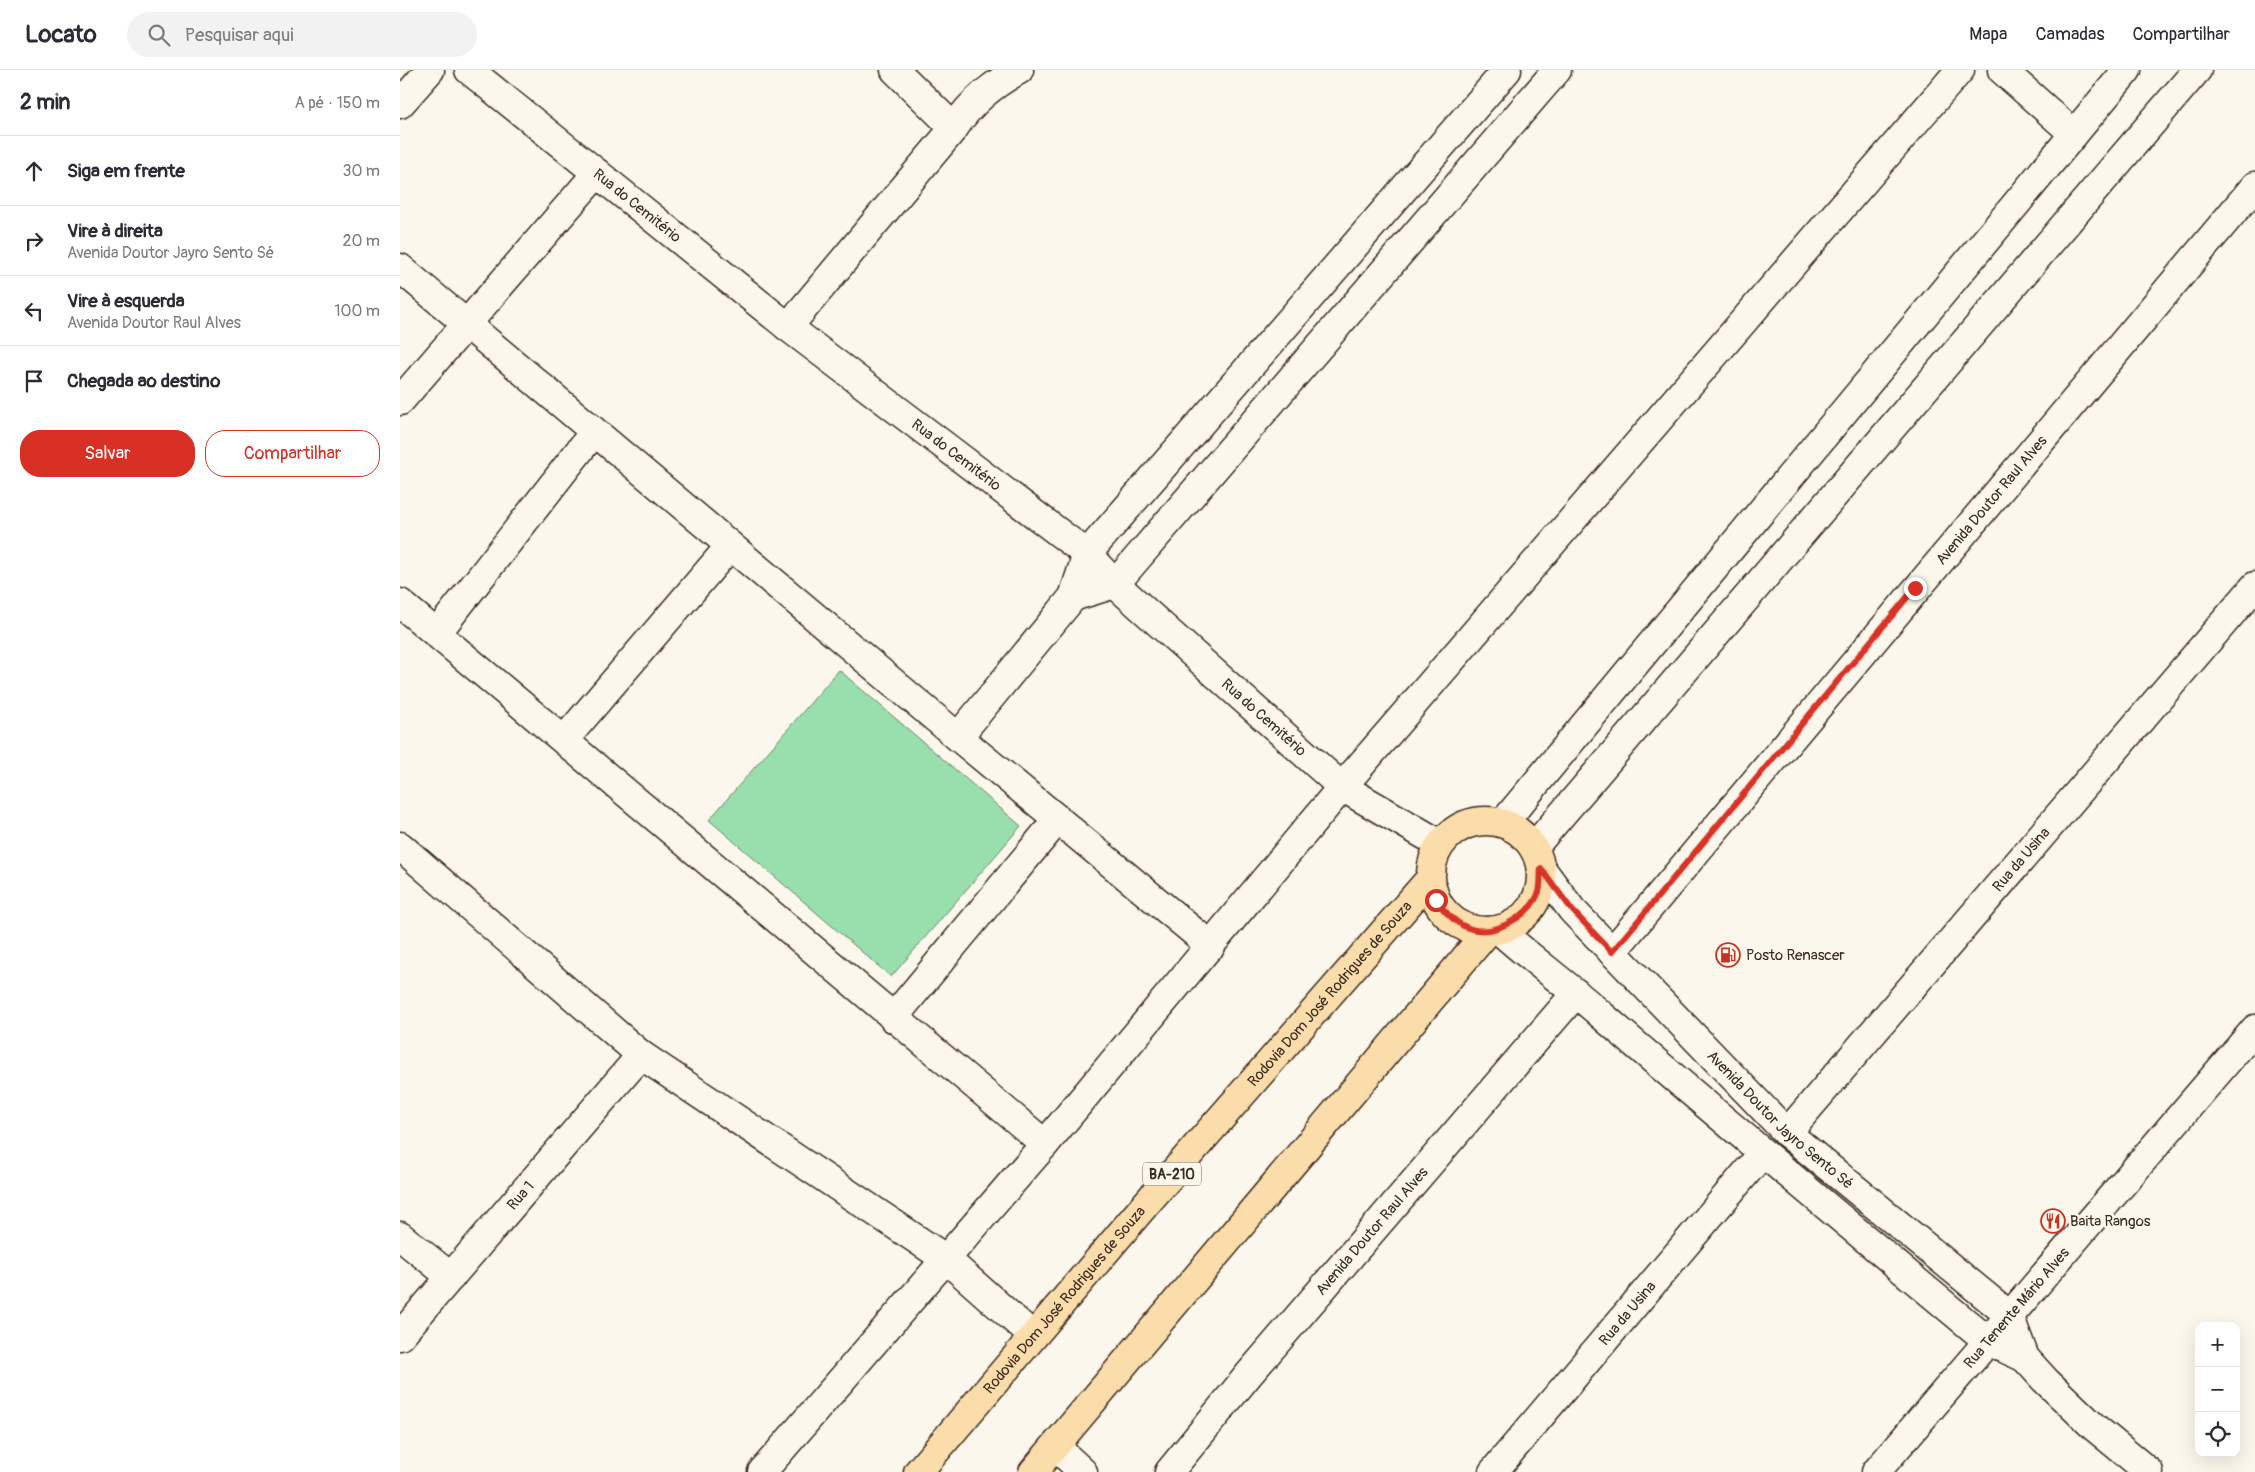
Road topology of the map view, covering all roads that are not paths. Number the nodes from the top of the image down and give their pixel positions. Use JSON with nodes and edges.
{"nodes":[{"id":1,"x":430,"y":70,"type":"edge"},
{"id":2,"x":469,"y":70,"type":"edge"},
{"id":3,"x":895,"y":70,"type":"edge"},
{"id":4,"x":1019,"y":70,"type":"edge"},
{"id":5,"x":1507,"y":70,"type":"edge"},
{"id":6,"x":1557,"y":70,"type":"edge"},
{"id":7,"x":1960,"y":70,"type":"edge"},
{"id":8,"x":2002,"y":70,"type":"edge"},
{"id":9,"x":2127,"y":70,"type":"edge"},
{"id":10,"x":2197,"y":70,"type":"edge"},
{"id":11,"x":400,"y":104,"type":"edge"},
{"id":12,"x":954,"y":128,"type":"junction"},
{"id":13,"x":2074,"y":134,"type":"junction"},
{"id":14,"x":597,"y":173,"type":"junction"},
{"id":15,"x":2255,"y":186,"type":"edge"},
{"id":16,"x":400,"y":268,"type":"edge"},
{"id":17,"x":466,"y":323,"type":"junction"},
{"id":18,"x":788,"y":327,"type":"junction"},
{"id":19,"x":400,"y":401,"type":"edge"},
{"id":20,"x":594,"y":432,"type":"junction"},
{"id":21,"x":730,"y":546,"type":"junction"},
{"id":22,"x":1088,"y":554,"type":"junction"},
{"id":23,"x":1115,"y":584,"type":"junction"},
{"id":24,"x":2255,"y":586,"type":"edge"},
{"id":25,"x":1074,"y":597,"type":"junction"},
{"id":26,"x":400,"y":602,"type":"edge"},
{"id":27,"x":437,"y":633,"type":"junction"},
{"id":28,"x":958,"y":737,"type":"junction"},
{"id":29,"x":565,"y":739,"type":"junction"},
{"id":30,"x":1342,"y":787,"type":"junction"},
{"id":31,"x":1058,"y":819,"type":"junction"},
{"id":32,"x":1504,"y":822,"type":"junction"},
{"id":33,"x":1440,"y":844,"type":"junction"},
{"id":34,"x":400,"y":846,"type":"edge"},
{"id":35,"x":1538,"y":858,"type":"junction"},
{"id":36,"x":1430,"y":879,"type":"junction"},
{"id":37,"x":1493,"y":930,"type":"junction"},
{"id":38,"x":1211,"y":946,"type":"junction"},
{"id":39,"x":1612,"y":952,"type":"junction"},
{"id":40,"x":1576,"y":993,"type":"junction"},
{"id":41,"x":893,"y":1018,"type":"junction"},
{"id":42,"x":2255,"y":1029,"type":"edge"},
{"id":43,"x":641,"y":1055,"type":"junction"},
{"id":44,"x":1787,"y":1133,"type":"junction"},
{"id":45,"x":1045,"y":1144,"type":"junction"},
{"id":46,"x":1762,"y":1154,"type":"junction"},
{"id":47,"x":400,"y":1236,"type":"edge"},
{"id":48,"x":946,"y":1259,"type":"junction"},
{"id":49,"x":451,"y":1277,"type":"junction"},
{"id":50,"x":2009,"y":1315,"type":"junction"},
{"id":51,"x":400,"y":1336,"type":"edge"},
{"id":52,"x":1033,"y":1336,"type":"junction"},
{"id":53,"x":1988,"y":1341,"type":"junction"},
{"id":54,"x":2025,"y":1358,"type":"junction"},
{"id":55,"x":1056,"y":1447,"type":"junction"},
{"id":56,"x":762,"y":1472,"type":"edge"},
{"id":57,"x":918,"y":1472,"type":"edge"},
{"id":58,"x":1033,"y":1472,"type":"edge"},
{"id":59,"x":1083,"y":1472,"type":"edge"},
{"id":60,"x":1169,"y":1472,"type":"edge"},
{"id":61,"x":1493,"y":1472,"type":"edge"},
{"id":62,"x":1876,"y":1472,"type":"edge"},
{"id":63,"x":2150,"y":1472,"type":"edge"}],
"edges":[{"from":1,"to":11,"type":"street"},
{"from":2,"to":14,"type":"street","name":"Rua do Cemitério"},
{"from":3,"to":12,"type":"street"},
{"from":4,"to":12,"type":"street"},
{"from":5,"to":22,"type":"street"},
{"from":6,"to":23,"type":"street"},
{"from":7,"to":30,"type":"street"},
{"from":8,"to":13,"type":"street"},
{"from":9,"to":13,"type":"street"},
{"from":10,"to":35,"type":"street"},
{"from":12,"to":18,"type":"street"},
{"from":13,"to":32,"type":"street"},
{"from":14,"to":17,"type":"street"},
{"from":14,"to":18,"type":"street","name":"Rua do Cemitério"},
{"from":15,"to":39,"type":"street","name":"Avenida Doutor Raul Alves"},
{"from":16,"to":17,"type":"street"},
{"from":17,"to":19,"type":"street"},
{"from":17,"to":20,"type":"street"},
{"from":18,"to":22,"type":"street","name":"Rua do Cemitério"},
{"from":20,"to":21,"type":"street"},
{"from":20,"to":27,"type":"street"},
{"from":21,"to":28,"type":"street"},
{"from":21,"to":29,"type":"street"},
{"from":22,"to":23,"type":"street","name":"Rua do Cemitério"},
{"from":22,"to":25,"type":"street"},
{"from":23,"to":25,"type":"street"},
{"from":23,"to":30,"type":"street","name":"Rua do Cemitério"},
{"from":24,"to":44,"type":"street","name":"Rua da Usina"},
{"from":25,"to":28,"type":"street"},
{"from":26,"to":27,"type":"street"},
{"from":27,"to":29,"type":"street"},
{"from":28,"to":31,"type":"street"},
{"from":29,"to":41,"type":"street"},
{"from":30,"to":33,"type":"street","name":"Rua do Cemitério"},
{"from":30,"to":38,"type":"street"},
{"from":31,"to":38,"type":"street"},
{"from":31,"to":41,"type":"street"},
{"from":32,"to":33,"type":"main road"},
{"from":32,"to":35,"type":"main road"},
{"from":33,"to":36,"type":"main road"},
{"from":34,"to":43,"type":"street"},
{"from":35,"to":37,"type":"main road"},
{"from":35,"to":39,"type":"street","name":"Avenida Doutor Jayro Sento Sé"},
{"from":36,"to":37,"type":"main road"},
{"from":36,"to":52,"type":"main road","name":"Rodovia Dom José Rodrigues de Souza","number":"BA-210"},
{"from":37,"to":40,"type":"street"},
{"from":37,"to":55,"type":"main road"},
{"from":38,"to":45,"type":"street"},
{"from":39,"to":44,"type":"street","name":"Avenida Doutor Jayro Sento Sé"},
{"from":40,"to":46,"type":"street"},
{"from":40,"to":60,"type":"street","name":"Avenida Doutor Raul Alves"},
{"from":41,"to":45,"type":"street"},
{"from":42,"to":50,"type":"street","name":"Rua Tenente Mário Alves"},
{"from":43,"to":48,"type":"street"},
{"from":43,"to":49,"type":"street","name":"Rua 1"},
{"from":44,"to":50,"type":"street","name":"Avenida Doutor Jayro Sento Sé"},
{"from":45,"to":48,"type":"street"},
{"from":46,"to":53,"type":"street"},
{"from":46,"to":61,"type":"street","name":"Rua da Usina"},
{"from":47,"to":49,"type":"street"},
{"from":48,"to":52,"type":"street"},
{"from":48,"to":56,"type":"street"},
{"from":49,"to":51,"type":"street","name":"Rua 1"},
{"from":50,"to":53,"type":"street","name":"Rua Tenente Mário Alves"},
{"from":50,"to":54,"type":"street"},
{"from":52,"to":57,"type":"main road","name":"Rodovia Dom José Rodrigues de Souza","number":"BA-210"},
{"from":53,"to":54,"type":"street"},
{"from":53,"to":62,"type":"street","name":"Rua Tenente Mário Alves"},
{"from":54,"to":63,"type":"street"},
{"from":55,"to":58,"type":"main road"},
{"from":55,"to":59,"type":"street"}]}
